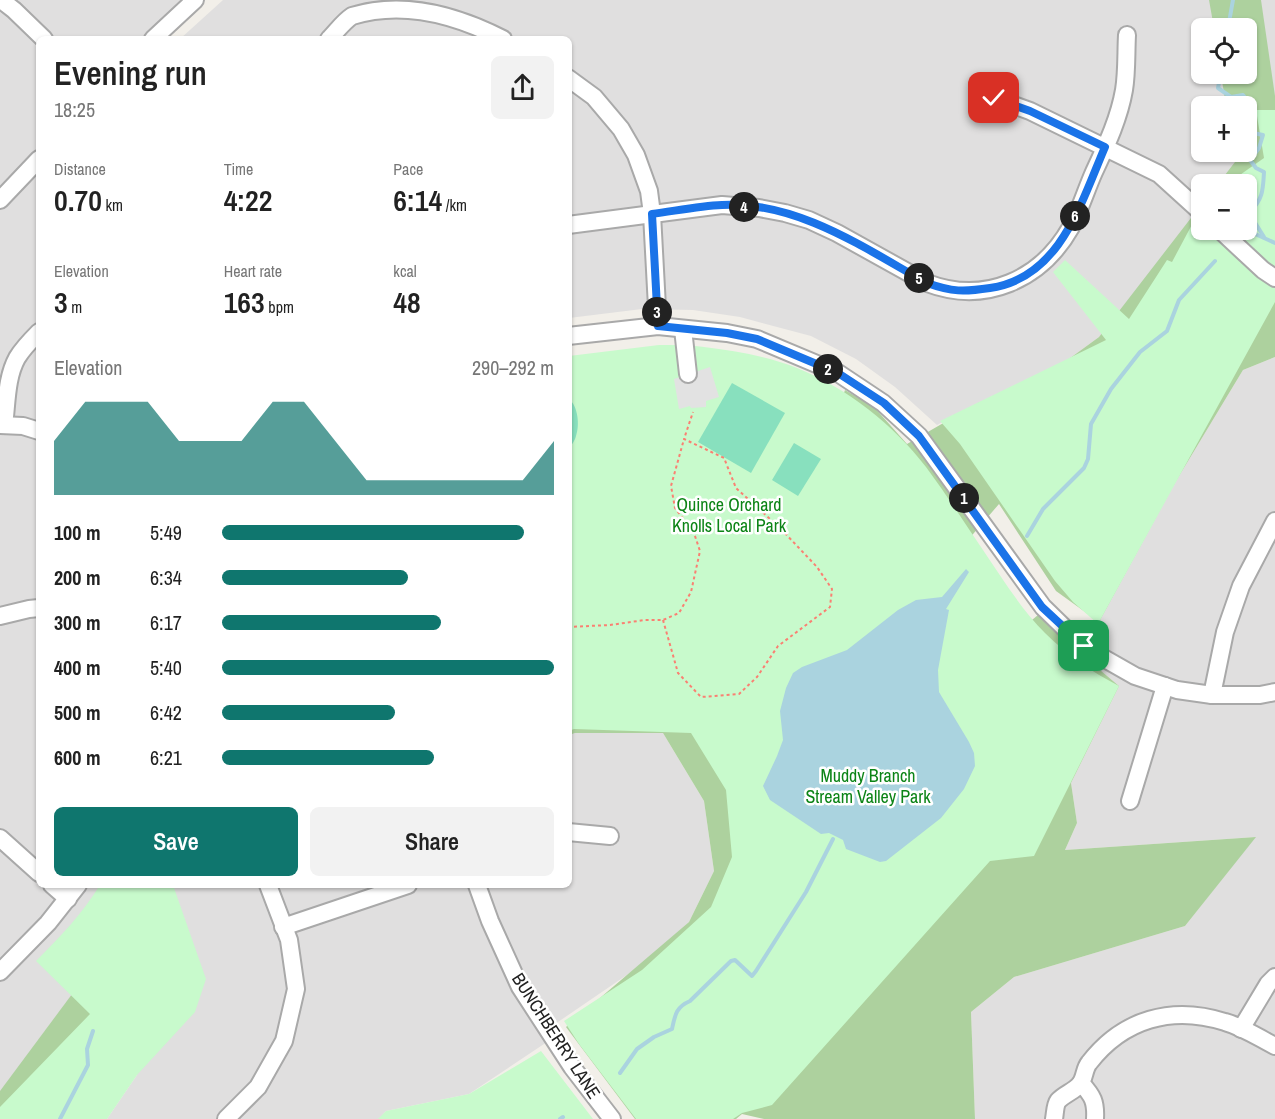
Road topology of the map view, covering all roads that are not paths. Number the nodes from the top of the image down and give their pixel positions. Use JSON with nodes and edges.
{"nodes":[{"id":1,"x":195,"y":0,"type":"edge"},
{"id":2,"x":13,"y":3,"type":"edge"},
{"id":3,"x":1127,"y":35,"type":"dead end"},
{"id":4,"x":41,"y":36,"type":"edge"},
{"id":5,"x":156,"y":36,"type":"edge"},
{"id":6,"x":332,"y":36,"type":"edge"},
{"id":7,"x":497,"y":36,"type":"edge"},
{"id":8,"x":572,"y":81,"type":"edge"},
{"id":9,"x":994,"y":98,"type":"dead end"},
{"id":10,"x":1105,"y":147,"type":"junction"},
{"id":11,"x":36,"y":162,"type":"edge"},
{"id":12,"x":0,"y":200,"type":"edge"},
{"id":13,"x":1191,"y":203,"type":"edge"},
{"id":14,"x":652,"y":214,"type":"junction"},
{"id":15,"x":572,"y":224,"type":"edge"},
{"id":16,"x":1231,"y":240,"type":"edge"},
{"id":17,"x":1275,"y":278,"type":"edge"},
{"id":18,"x":658,"y":326,"type":"junction"},
{"id":19,"x":682,"y":328,"type":"junction"},
{"id":20,"x":36,"y":335,"type":"edge"},
{"id":21,"x":572,"y":336,"type":"edge"},
{"id":22,"x":688,"y":374,"type":"dead end"},
{"id":23,"x":2,"y":425,"type":"edge"},
{"id":24,"x":36,"y":430,"type":"edge"},
{"id":25,"x":1275,"y":521,"type":"edge"},
{"id":26,"x":36,"y":609,"type":"edge"},
{"id":27,"x":0,"y":616,"type":"edge"},
{"id":28,"x":1165,"y":686,"type":"junction"},
{"id":29,"x":1275,"y":692,"type":"edge"},
{"id":30,"x":1212,"y":695,"type":"junction"},
{"id":31,"x":1130,"y":801,"type":"dead end"},
{"id":32,"x":572,"y":832,"type":"edge"},
{"id":33,"x":610,"y":836,"type":"dead end"},
{"id":34,"x":0,"y":838,"type":"edge"},
{"id":35,"x":36,"y":870,"type":"edge"},
{"id":36,"x":55,"y":888,"type":"edge"},
{"id":37,"x":76,"y":888,"type":"edge"},
{"id":38,"x":269,"y":888,"type":"edge"},
{"id":39,"x":399,"y":888,"type":"edge"},
{"id":40,"x":478,"y":888,"type":"edge"},
{"id":41,"x":68,"y":899,"type":"junction"},
{"id":42,"x":283,"y":927,"type":"junction"},
{"id":43,"x":0,"y":972,"type":"edge"},
{"id":44,"x":1275,"y":977,"type":"edge"},
{"id":45,"x":1241,"y":1029,"type":"junction"},
{"id":46,"x":1275,"y":1046,"type":"edge"},
{"id":47,"x":1081,"y":1083,"type":"junction"},
{"id":48,"x":226,"y":1119,"type":"edge"},
{"id":49,"x":612,"y":1119,"type":"edge"},
{"id":50,"x":1054,"y":1119,"type":"edge"},
{"id":51,"x":1095,"y":1119,"type":"edge"}],
"edges":[{"from":1,"to":5,"type":"street"},
{"from":2,"to":4,"type":"street"},
{"from":3,"to":10,"type":"street"},
{"from":6,"to":7,"type":"street"},
{"from":8,"to":14,"type":"street"},
{"from":9,"to":10,"type":"street"},
{"from":10,"to":13,"type":"street"},
{"from":10,"to":14,"type":"street"},
{"from":11,"to":12,"type":"street"},
{"from":14,"to":15,"type":"street"},
{"from":14,"to":18,"type":"street"},
{"from":16,"to":17,"type":"street"},
{"from":18,"to":19,"type":"street"},
{"from":18,"to":21,"type":"street"},
{"from":19,"to":22,"type":"street"},
{"from":19,"to":28,"type":"street"},
{"from":20,"to":23,"type":"street"},
{"from":23,"to":24,"type":"street"},
{"from":25,"to":30,"type":"street"},
{"from":26,"to":27,"type":"street"},
{"from":28,"to":30,"type":"street"},
{"from":28,"to":31,"type":"street"},
{"from":29,"to":30,"type":"street"},
{"from":32,"to":33,"type":"street"},
{"from":34,"to":35,"type":"street"},
{"from":36,"to":41,"type":"street"},
{"from":37,"to":41,"type":"street"},
{"from":38,"to":42,"type":"street"},
{"from":39,"to":42,"type":"street"},
{"from":40,"to":49,"type":"street","name":"BUNCHBERRY LANE"},
{"from":41,"to":43,"type":"street"},
{"from":42,"to":48,"type":"street"},
{"from":44,"to":45,"type":"street"},
{"from":45,"to":46,"type":"street"},
{"from":45,"to":47,"type":"street"},
{"from":47,"to":50,"type":"street"},
{"from":47,"to":51,"type":"street"}]}
